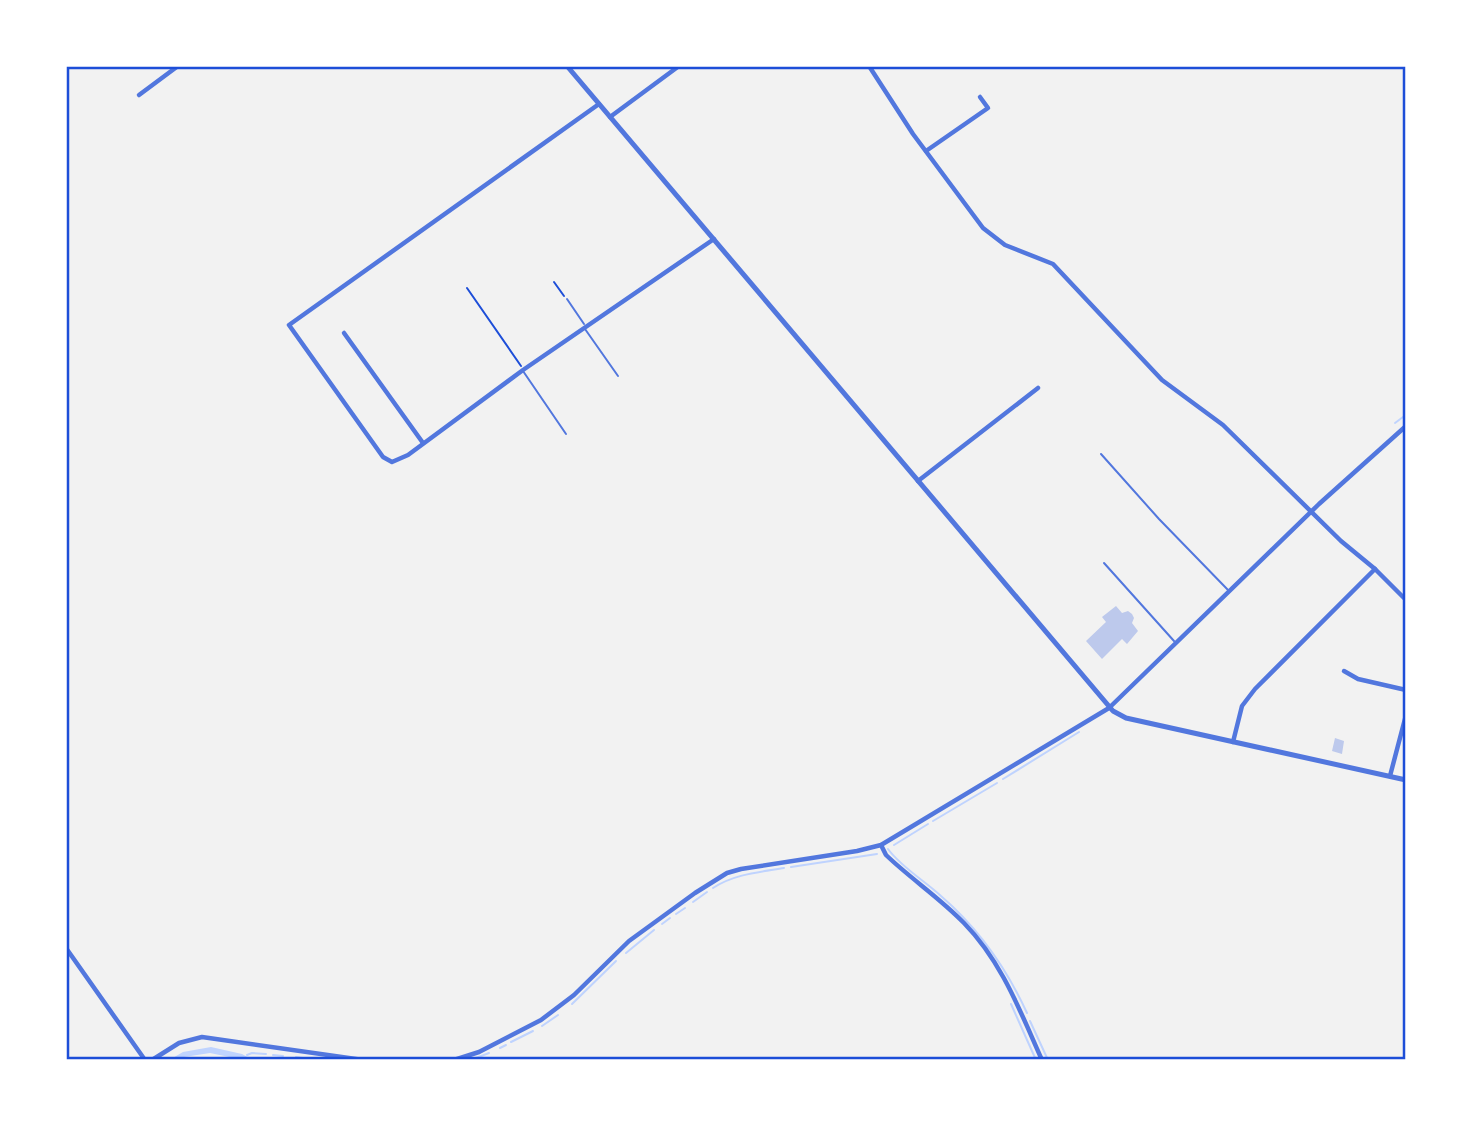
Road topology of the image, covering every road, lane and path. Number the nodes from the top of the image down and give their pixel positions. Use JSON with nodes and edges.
{"nodes":[{"id":1,"x":178,"y":66,"type":"edge"},
{"id":2,"x":567,"y":66,"type":"edge"},
{"id":3,"x":679,"y":66,"type":"edge"},
{"id":4,"x":869,"y":66,"type":"edge"},
{"id":5,"x":139,"y":94,"type":"dead end"},
{"id":6,"x":980,"y":97,"type":"dead end"},
{"id":7,"x":599,"y":104,"type":"junction"},
{"id":8,"x":610,"y":117,"type":"junction"},
{"id":9,"x":926,"y":151,"type":"junction"},
{"id":10,"x":714,"y":239,"type":"junction"},
{"id":11,"x":554,"y":282,"type":"dead end"},
{"id":12,"x":467,"y":288,"type":"dead end"},
{"id":13,"x":566,"y":299,"type":"joint"},
{"id":14,"x":586,"y":328,"type":"junction"},
{"id":15,"x":344,"y":334,"type":"dead end"},
{"id":16,"x":523,"y":370,"type":"junction"},
{"id":17,"x":618,"y":376,"type":"dead end"},
{"id":18,"x":1038,"y":388,"type":"dead end"},
{"id":19,"x":1405,"y":426,"type":"edge"},
{"id":20,"x":566,"y":434,"type":"dead end"},
{"id":21,"x":422,"y":443,"type":"junction"},
{"id":22,"x":1101,"y":454,"type":"dead end"},
{"id":23,"x":918,"y":481,"type":"junction"},
{"id":24,"x":1312,"y":511,"type":"junction"},
{"id":25,"x":1104,"y":563,"type":"dead end"},
{"id":26,"x":1375,"y":569,"type":"junction"},
{"id":27,"x":1230,"y":592,"type":"junction"},
{"id":28,"x":1405,"y":600,"type":"edge"},
{"id":29,"x":1177,"y":644,"type":"junction"},
{"id":30,"x":1344,"y":671,"type":"dead end"},
{"id":31,"x":1405,"y":690,"type":"edge"},
{"id":32,"x":1109,"y":708,"type":"junction"},
{"id":33,"x":1405,"y":715,"type":"edge"},
{"id":34,"x":1233,"y":742,"type":"junction"},
{"id":35,"x":1390,"y":776,"type":"junction"},
{"id":36,"x":1405,"y":780,"type":"edge"},
{"id":37,"x":881,"y":845,"type":"junction"},
{"id":38,"x":66,"y":948,"type":"edge"},
{"id":39,"x":145,"y":1059,"type":"edge"},
{"id":40,"x":152,"y":1059,"type":"edge"},
{"id":41,"x":363,"y":1059,"type":"edge"},
{"id":42,"x":454,"y":1059,"type":"edge"},
{"id":43,"x":1042,"y":1059,"type":"edge"}],
"edges":[{"from":1,"to":5,"type":"street"},
{"from":2,"to":7,"type":"street"},
{"from":3,"to":8,"type":"street"},
{"from":4,"to":9,"type":"street"},
{"from":6,"to":9,"type":"street"},
{"from":7,"to":8,"type":"street"},
{"from":7,"to":21,"type":"street"},
{"from":8,"to":10,"type":"street"},
{"from":9,"to":24,"type":"street"},
{"from":10,"to":14,"type":"street"},
{"from":10,"to":23,"type":"street"},
{"from":11,"to":13,"type":"path"},
{"from":12,"to":16,"type":"path"},
{"from":13,"to":14,"type":"lane"},
{"from":14,"to":16,"type":"street"},
{"from":14,"to":17,"type":"lane"},
{"from":15,"to":21,"type":"street"},
{"from":16,"to":20,"type":"lane"},
{"from":16,"to":21,"type":"street"},
{"from":18,"to":23,"type":"street"},
{"from":19,"to":24,"type":"street"},
{"from":22,"to":27,"type":"lane"},
{"from":23,"to":32,"type":"street"},
{"from":24,"to":26,"type":"street"},
{"from":24,"to":27,"type":"street"},
{"from":25,"to":29,"type":"lane"},
{"from":26,"to":28,"type":"street"},
{"from":26,"to":34,"type":"street"},
{"from":27,"to":29,"type":"street"},
{"from":29,"to":32,"type":"street"},
{"from":30,"to":31,"type":"street"},
{"from":32,"to":34,"type":"street"},
{"from":32,"to":37,"type":"street"},
{"from":33,"to":35,"type":"street"},
{"from":34,"to":35,"type":"street"},
{"from":35,"to":36,"type":"street"},
{"from":37,"to":42,"type":"street"},
{"from":37,"to":43,"type":"street"},
{"from":38,"to":39,"type":"street"},
{"from":40,"to":41,"type":"street"}]}
